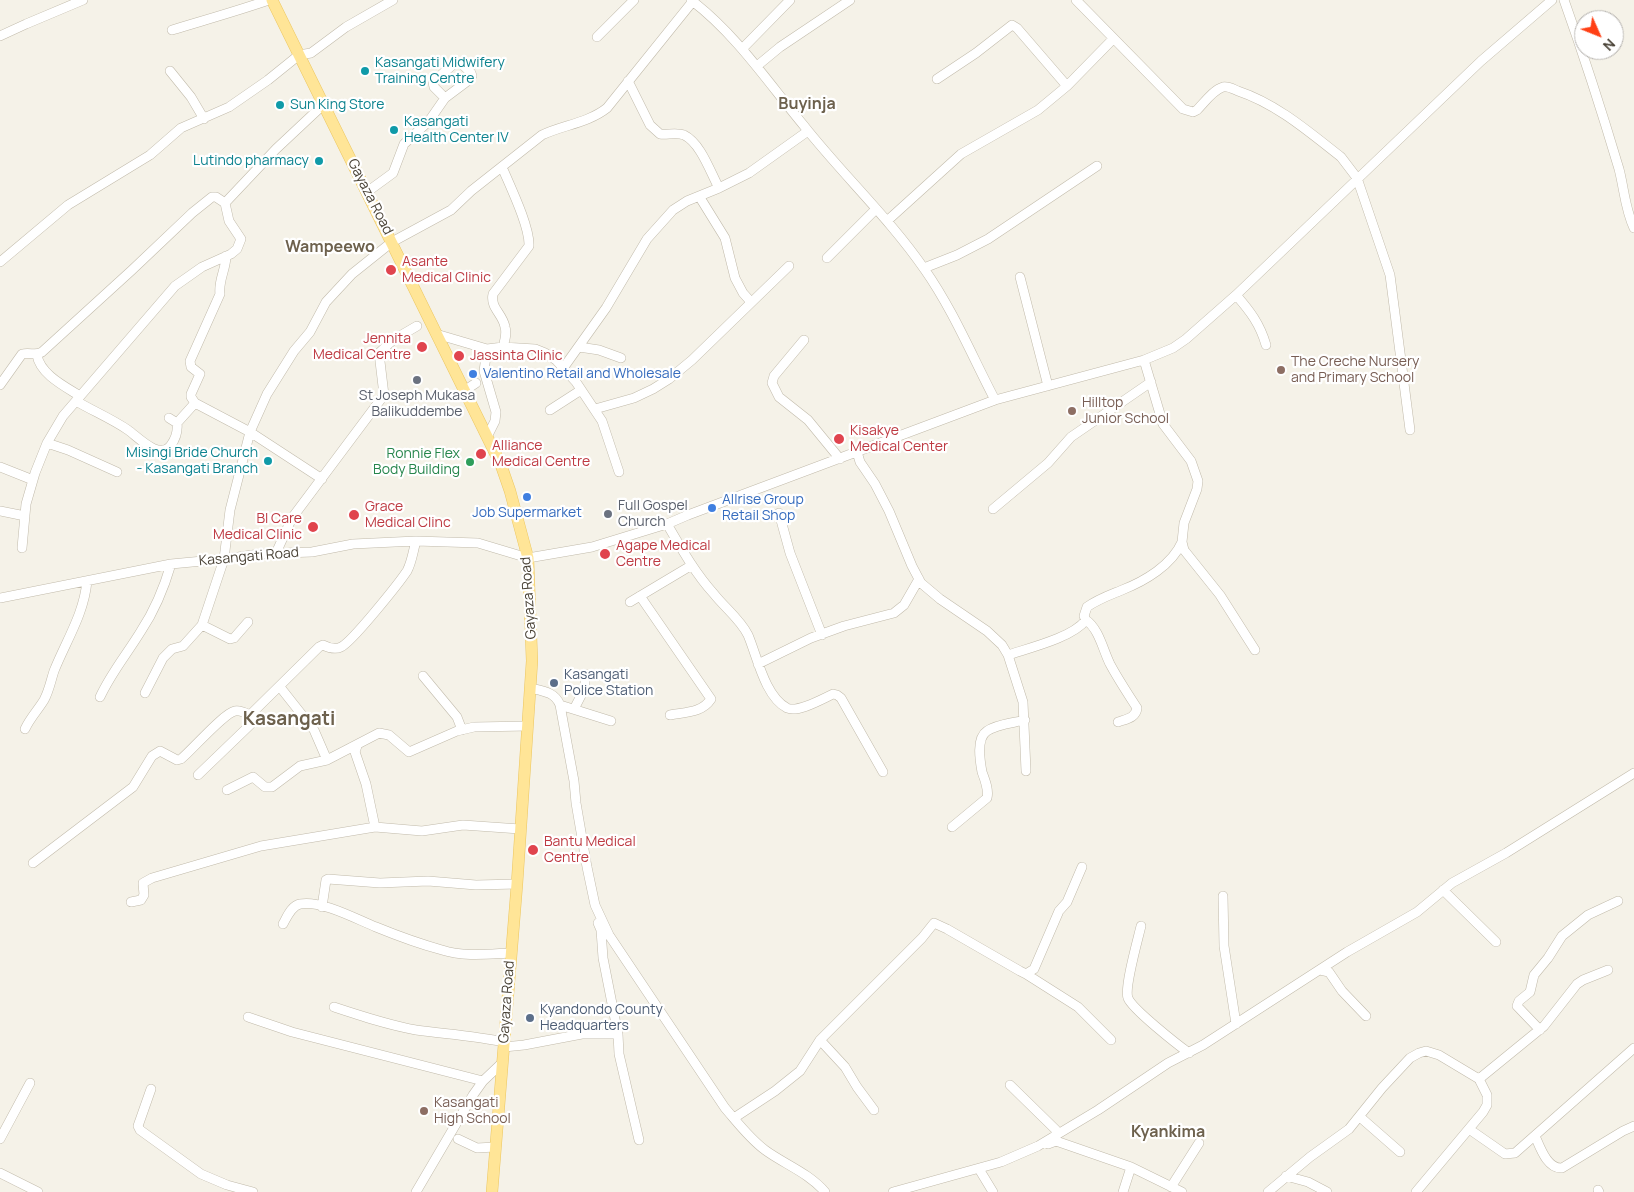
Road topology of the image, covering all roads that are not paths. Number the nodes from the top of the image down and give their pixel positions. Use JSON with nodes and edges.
{"nodes":[{"id":1,"x":83,"y":0,"type":"edge"},
{"id":2,"x":270,"y":0,"type":"edge"},
{"id":3,"x":393,"y":0,"type":"edge"},
{"id":4,"x":634,"y":0,"type":"edge"},
{"id":5,"x":790,"y":0,"type":"edge"},
{"id":6,"x":850,"y":0,"type":"edge"},
{"id":7,"x":1076,"y":0,"type":"edge"},
{"id":8,"x":1552,"y":0,"type":"edge"},
{"id":9,"x":1564,"y":0,"type":"edge"},
{"id":10,"x":692,"y":1,"type":"edge"},
{"id":11,"x":172,"y":30,"type":"dead end"},
{"id":12,"x":0,"y":36,"type":"edge"},
{"id":13,"x":597,"y":37,"type":"dead end"},
{"id":14,"x":1113,"y":39,"type":"junction"},
{"id":15,"x":742,"y":49,"type":"junction"},
{"id":16,"x":299,"y":55,"type":"junction"},
{"id":17,"x":757,"y":66,"type":"junction"},
{"id":18,"x":170,"y":71,"type":"dead end"},
{"id":19,"x":937,"y":79,"type":"dead end"},
{"id":20,"x":628,"y":81,"type":"junction"},
{"id":21,"x":1067,"y":86,"type":"junction"},
{"id":22,"x":445,"y":98,"type":"dead end"},
{"id":23,"x":324,"y":104,"type":"junction"},
{"id":24,"x":204,"y":119,"type":"junction"},
{"id":25,"x":808,"y":131,"type":"junction"},
{"id":26,"x":1097,"y":166,"type":"dead end"},
{"id":27,"x":502,"y":167,"type":"junction"},
{"id":28,"x":1357,"y":178,"type":"junction"},
{"id":29,"x":719,"y":188,"type":"junction"},
{"id":30,"x":366,"y":192,"type":"junction"},
{"id":31,"x":699,"y":196,"type":"junction"},
{"id":32,"x":225,"y":203,"type":"junction"},
{"id":33,"x":876,"y":209,"type":"junction"},
{"id":34,"x":888,"y":221,"type":"junction"},
{"id":35,"x":1634,"y":228,"type":"edge"},
{"id":36,"x":392,"y":242,"type":"junction"},
{"id":37,"x":226,"y":256,"type":"junction"},
{"id":38,"x":827,"y":258,"type":"dead end"},
{"id":39,"x":0,"y":262,"type":"edge"},
{"id":40,"x":788,"y":266,"type":"dead end"},
{"id":41,"x":924,"y":268,"type":"junction"},
{"id":42,"x":1020,"y":277,"type":"dead end"},
{"id":43,"x":1236,"y":295,"type":"junction"},
{"id":44,"x":750,"y":302,"type":"junction"},
{"id":45,"x":417,"y":326,"type":"dead end"},
{"id":46,"x":436,"y":334,"type":"junction"},
{"id":47,"x":804,"y":340,"type":"dead end"},
{"id":48,"x":1266,"y":345,"type":"dead end"},
{"id":49,"x":503,"y":347,"type":"junction"},
{"id":50,"x":579,"y":347,"type":"junction"},
{"id":51,"x":487,"y":349,"type":"junction"},
{"id":52,"x":37,"y":354,"type":"junction"},
{"id":53,"x":622,"y":358,"type":"dead end"},
{"id":54,"x":1144,"y":360,"type":"junction"},
{"id":55,"x":564,"y":367,"type":"junction"},
{"id":56,"x":1151,"y":382,"type":"junction"},
{"id":57,"x":0,"y":385,"type":"edge"},
{"id":58,"x":1048,"y":386,"type":"junction"},
{"id":59,"x":582,"y":390,"type":"junction"},
{"id":60,"x":78,"y":399,"type":"junction"},
{"id":61,"x":995,"y":400,"type":"junction"},
{"id":62,"x":195,"y":403,"type":"junction"},
{"id":63,"x":594,"y":409,"type":"junction"},
{"id":64,"x":550,"y":410,"type":"dead end"},
{"id":65,"x":1410,"y":430,"type":"dead end"},
{"id":66,"x":250,"y":432,"type":"junction"},
{"id":67,"x":488,"y":437,"type":"junction"},
{"id":68,"x":47,"y":443,"type":"junction"},
{"id":69,"x":857,"y":452,"type":"junction"},
{"id":70,"x":840,"y":459,"type":"junction"},
{"id":71,"x":0,"y":468,"type":"edge"},
{"id":72,"x":117,"y":472,"type":"dead end"},
{"id":73,"x":619,"y":472,"type":"dead end"},
{"id":74,"x":33,"y":480,"type":"junction"},
{"id":75,"x":322,"y":480,"type":"junction"},
{"id":76,"x":993,"y":509,"type":"dead end"},
{"id":77,"x":0,"y":512,"type":"edge"},
{"id":78,"x":779,"y":513,"type":"dead end"},
{"id":79,"x":25,"y":516,"type":"junction"},
{"id":80,"x":667,"y":524,"type":"junction"},
{"id":81,"x":416,"y":541,"type":"junction"},
{"id":82,"x":1183,"y":546,"type":"junction"},
{"id":83,"x":22,"y":548,"type":"dead end"},
{"id":84,"x":276,"y":553,"type":"junction"},
{"id":85,"x":528,"y":558,"type":"junction"},
{"id":86,"x":224,"y":559,"type":"junction"},
{"id":87,"x":171,"y":564,"type":"junction"},
{"id":88,"x":692,"y":565,"type":"junction"},
{"id":89,"x":1167,"y":571,"type":"dead end"},
{"id":90,"x":919,"y":579,"type":"junction"},
{"id":91,"x":87,"y":581,"type":"junction"},
{"id":92,"x":640,"y":596,"type":"junction"},
{"id":93,"x":0,"y":598,"type":"edge"},
{"id":94,"x":630,"y":602,"type":"dead end"},
{"id":95,"x":1086,"y":620,"type":"junction"},
{"id":96,"x":248,"y":622,"type":"dead end"},
{"id":97,"x":202,"y":625,"type":"junction"},
{"id":98,"x":822,"y":635,"type":"junction"},
{"id":99,"x":1255,"y":650,"type":"dead end"},
{"id":100,"x":1008,"y":655,"type":"junction"},
{"id":101,"x":758,"y":664,"type":"junction"},
{"id":102,"x":585,"y":674,"type":"dead end"},
{"id":103,"x":423,"y":676,"type":"dead end"},
{"id":104,"x":280,"y":687,"type":"junction"},
{"id":105,"x":530,"y":688,"type":"junction"},
{"id":106,"x":145,"y":693,"type":"dead end"},
{"id":107,"x":100,"y":697,"type":"dead end"},
{"id":108,"x":560,"y":705,"type":"junction"},
{"id":109,"x":574,"y":709,"type":"junction"},
{"id":110,"x":250,"y":715,"type":"junction"},
{"id":111,"x":670,"y":715,"type":"dead end"},
{"id":112,"x":1025,"y":720,"type":"junction"},
{"id":113,"x":611,"y":721,"type":"dead end"},
{"id":114,"x":1118,"y":722,"type":"dead end"},
{"id":115,"x":528,"y":726,"type":"junction"},
{"id":116,"x":25,"y":728,"type":"dead end"},
{"id":117,"x":462,"y":730,"type":"junction"},
{"id":118,"x":356,"y":746,"type":"junction"},
{"id":119,"x":327,"y":760,"type":"junction"},
{"id":120,"x":883,"y":772,"type":"dead end"},
{"id":121,"x":1026,"y":772,"type":"dead end"},
{"id":122,"x":1634,"y":773,"type":"edge"},
{"id":123,"x":198,"y":775,"type":"dead end"},
{"id":124,"x":227,"y":790,"type":"dead end"},
{"id":125,"x":952,"y":826,"type":"dead end"},
{"id":126,"x":375,"y":827,"type":"junction"},
{"id":127,"x":520,"y":829,"type":"junction"},
{"id":128,"x":33,"y":863,"type":"dead end"},
{"id":129,"x":1082,"y":867,"type":"dead end"},
{"id":130,"x":517,"y":884,"type":"junction"},
{"id":131,"x":1443,"y":890,"type":"junction"},
{"id":132,"x":1223,"y":896,"type":"dead end"},
{"id":133,"x":1618,"y":901,"type":"dead end"},
{"id":134,"x":131,"y":902,"type":"dead end"},
{"id":135,"x":595,"y":906,"type":"junction"},
{"id":136,"x":322,"y":907,"type":"junction"},
{"id":137,"x":283,"y":924,"type":"dead end"},
{"id":138,"x":1141,"y":926,"type":"dead end"},
{"id":139,"x":1496,"y":942,"type":"dead end"},
{"id":140,"x":511,"y":953,"type":"junction"},
{"id":141,"x":1320,"y":970,"type":"junction"},
{"id":142,"x":1608,"y":970,"type":"dead end"},
{"id":143,"x":1026,"y":974,"type":"junction"},
{"id":144,"x":334,"y":1007,"type":"dead end"},
{"id":145,"x":1366,"y":1016,"type":"dead end"},
{"id":146,"x":248,"y":1017,"type":"dead end"},
{"id":147,"x":1236,"y":1024,"type":"junction"},
{"id":148,"x":1540,"y":1030,"type":"junction"},
{"id":149,"x":618,"y":1034,"type":"junction"},
{"id":150,"x":820,"y":1040,"type":"junction"},
{"id":151,"x":1111,"y":1040,"type":"dead end"},
{"id":152,"x":505,"y":1044,"type":"junction"},
{"id":153,"x":1634,"y":1048,"type":"edge"},
{"id":154,"x":1189,"y":1053,"type":"junction"},
{"id":155,"x":502,"y":1063,"type":"junction"},
{"id":156,"x":1479,"y":1079,"type":"junction"},
{"id":157,"x":483,"y":1081,"type":"junction"},
{"id":158,"x":30,"y":1083,"type":"dead end"},
{"id":159,"x":1010,"y":1085,"type":"dead end"},
{"id":160,"x":151,"y":1089,"type":"dead end"},
{"id":161,"x":874,"y":1110,"type":"dead end"},
{"id":162,"x":1360,"y":1117,"type":"junction"},
{"id":163,"x":734,"y":1118,"type":"junction"},
{"id":164,"x":1634,"y":1126,"type":"edge"},
{"id":165,"x":1469,"y":1129,"type":"junction"},
{"id":166,"x":1535,"y":1136,"type":"junction"},
{"id":167,"x":0,"y":1139,"type":"edge"},
{"id":168,"x":458,"y":1139,"type":"dead end"},
{"id":169,"x":1056,"y":1139,"type":"junction"},
{"id":170,"x":639,"y":1140,"type":"dead end"},
{"id":171,"x":1199,"y":1143,"type":"dead end"},
{"id":172,"x":495,"y":1147,"type":"junction"},
{"id":173,"x":1400,"y":1152,"type":"dead end"},
{"id":174,"x":1131,"y":1167,"type":"junction"},
{"id":175,"x":979,"y":1169,"type":"junction"},
{"id":176,"x":0,"y":1173,"type":"edge"},
{"id":177,"x":1286,"y":1176,"type":"junction"},
{"id":178,"x":1172,"y":1187,"type":"junction"},
{"id":179,"x":38,"y":1192,"type":"edge"},
{"id":180,"x":254,"y":1192,"type":"edge"},
{"id":181,"x":416,"y":1192,"type":"edge"},
{"id":182,"x":492,"y":1192,"type":"edge"},
{"id":183,"x":825,"y":1192,"type":"edge"},
{"id":184,"x":893,"y":1192,"type":"edge"},
{"id":185,"x":993,"y":1192,"type":"edge"},
{"id":186,"x":1123,"y":1192,"type":"edge"},
{"id":187,"x":1182,"y":1192,"type":"edge"},
{"id":188,"x":1268,"y":1192,"type":"edge"},
{"id":189,"x":1327,"y":1192,"type":"edge"},
{"id":190,"x":1416,"y":1192,"type":"edge"}],
"edges":[{"from":1,"to":12,"type":"street"},
{"from":2,"to":11,"type":"street"},
{"from":2,"to":16,"type":"main road","name":"Gayaza Road"},
{"from":3,"to":16,"type":"street"},
{"from":4,"to":13,"type":"street"},
{"from":5,"to":15,"type":"street"},
{"from":6,"to":17,"type":"street"},
{"from":7,"to":14,"type":"street"},
{"from":8,"to":28,"type":"street"},
{"from":9,"to":35,"type":"street"},
{"from":10,"to":15,"type":"street"},
{"from":10,"to":20,"type":"street"},
{"from":14,"to":21,"type":"street"},
{"from":14,"to":28,"type":"street"},
{"from":15,"to":17,"type":"street"},
{"from":16,"to":23,"type":"main road","name":"Gayaza Road"},
{"from":16,"to":24,"type":"street"},
{"from":17,"to":25,"type":"street"},
{"from":18,"to":24,"type":"street"},
{"from":19,"to":21,"type":"street"},
{"from":20,"to":27,"type":"street"},
{"from":20,"to":29,"type":"street"},
{"from":21,"to":34,"type":"street"},
{"from":22,"to":30,"type":"street"},
{"from":23,"to":30,"type":"main road","name":"Gayaza Road"},
{"from":23,"to":32,"type":"street"},
{"from":24,"to":39,"type":"street"},
{"from":25,"to":29,"type":"street"},
{"from":25,"to":33,"type":"street"},
{"from":26,"to":41,"type":"street"},
{"from":27,"to":36,"type":"street"},
{"from":27,"to":49,"type":"street"},
{"from":28,"to":43,"type":"street"},
{"from":28,"to":65,"type":"street"},
{"from":29,"to":31,"type":"street"},
{"from":30,"to":36,"type":"main road","name":"Gayaza Road"},
{"from":31,"to":44,"type":"street"},
{"from":31,"to":50,"type":"street"},
{"from":32,"to":37,"type":"street"},
{"from":32,"to":52,"type":"street"},
{"from":33,"to":34,"type":"street"},
{"from":33,"to":38,"type":"street"},
{"from":34,"to":41,"type":"street"},
{"from":36,"to":46,"type":"main road","name":"Gayaza Road"},
{"from":36,"to":66,"type":"street"},
{"from":37,"to":60,"type":"street"},
{"from":37,"to":62,"type":"street"},
{"from":40,"to":44,"type":"street"},
{"from":41,"to":61,"type":"street"},
{"from":42,"to":58,"type":"street"},
{"from":43,"to":48,"type":"street"},
{"from":43,"to":54,"type":"street"},
{"from":44,"to":63,"type":"street"},
{"from":45,"to":75,"type":"street"},
{"from":46,"to":51,"type":"street"},
{"from":46,"to":67,"type":"main road","name":"Gayaza Road"},
{"from":47,"to":70,"type":"street"},
{"from":49,"to":51,"type":"street"},
{"from":49,"to":55,"type":"street"},
{"from":50,"to":53,"type":"street"},
{"from":50,"to":55,"type":"street"},
{"from":51,"to":67,"type":"street"},
{"from":52,"to":57,"type":"street"},
{"from":52,"to":60,"type":"street"},
{"from":54,"to":56,"type":"street"},
{"from":54,"to":58,"type":"street"},
{"from":55,"to":59,"type":"street"},
{"from":56,"to":76,"type":"street"},
{"from":56,"to":82,"type":"street"},
{"from":58,"to":61,"type":"street"},
{"from":59,"to":63,"type":"street"},
{"from":59,"to":64,"type":"street"},
{"from":60,"to":62,"type":"street"},
{"from":60,"to":68,"type":"street"},
{"from":61,"to":69,"type":"street"},
{"from":62,"to":66,"type":"street"},
{"from":63,"to":73,"type":"street"},
{"from":66,"to":75,"type":"street"},
{"from":66,"to":86,"type":"street"},
{"from":67,"to":85,"type":"main road","name":"Gayaza Road"},
{"from":68,"to":72,"type":"street"},
{"from":68,"to":74,"type":"street"},
{"from":69,"to":70,"type":"street"},
{"from":69,"to":90,"type":"street"},
{"from":70,"to":80,"type":"street"},
{"from":71,"to":74,"type":"street"},
{"from":74,"to":79,"type":"street"},
{"from":75,"to":84,"type":"street"},
{"from":77,"to":79,"type":"street"},
{"from":78,"to":98,"type":"street"},
{"from":79,"to":83,"type":"street"},
{"from":80,"to":85,"type":"street"},
{"from":80,"to":88,"type":"street"},
{"from":81,"to":84,"type":"street","name":"Kasangati Road"},
{"from":81,"to":85,"type":"street","name":"Kasangati Road"},
{"from":81,"to":104,"type":"street"},
{"from":82,"to":89,"type":"street"},
{"from":82,"to":95,"type":"street"},
{"from":82,"to":99,"type":"street"},
{"from":84,"to":86,"type":"street","name":"Kasangati Road"},
{"from":85,"to":105,"type":"main road","name":"Gayaza Road"},
{"from":86,"to":87,"type":"street","name":"Kasangati Road"},
{"from":86,"to":97,"type":"street"},
{"from":87,"to":91,"type":"street","name":"Kasangati Road"},
{"from":87,"to":107,"type":"street"},
{"from":88,"to":92,"type":"street"},
{"from":88,"to":101,"type":"street"},
{"from":90,"to":98,"type":"street"},
{"from":90,"to":100,"type":"street"},
{"from":91,"to":93,"type":"street","name":"Kasangati Road"},
{"from":91,"to":116,"type":"street"},
{"from":92,"to":94,"type":"street"},
{"from":92,"to":111,"type":"street"},
{"from":95,"to":100,"type":"street"},
{"from":95,"to":114,"type":"street"},
{"from":96,"to":97,"type":"street"},
{"from":97,"to":106,"type":"street"},
{"from":98,"to":101,"type":"street"},
{"from":100,"to":112,"type":"street"},
{"from":101,"to":120,"type":"street"},
{"from":102,"to":109,"type":"street"},
{"from":103,"to":117,"type":"street"},
{"from":104,"to":110,"type":"street"},
{"from":104,"to":119,"type":"street"},
{"from":105,"to":108,"type":"street"},
{"from":105,"to":115,"type":"main road","name":"Gayaza Road"},
{"from":108,"to":109,"type":"street"},
{"from":108,"to":135,"type":"street"},
{"from":109,"to":113,"type":"street"},
{"from":110,"to":123,"type":"street"},
{"from":110,"to":128,"type":"street"},
{"from":112,"to":121,"type":"street"},
{"from":112,"to":125,"type":"street"},
{"from":115,"to":117,"type":"street"},
{"from":115,"to":127,"type":"main road","name":"Gayaza Road"},
{"from":117,"to":118,"type":"street"},
{"from":118,"to":119,"type":"street"},
{"from":118,"to":126,"type":"street"},
{"from":119,"to":124,"type":"street"},
{"from":122,"to":131,"type":"street"},
{"from":126,"to":127,"type":"street"},
{"from":126,"to":134,"type":"street"},
{"from":127,"to":130,"type":"main road","name":"Gayaza Road"},
{"from":129,"to":143,"type":"street"},
{"from":130,"to":136,"type":"street"},
{"from":130,"to":140,"type":"main road","name":"Gayaza Road"},
{"from":131,"to":139,"type":"street"},
{"from":131,"to":141,"type":"street"},
{"from":132,"to":147,"type":"street"},
{"from":133,"to":148,"type":"street"},
{"from":135,"to":149,"type":"street"},
{"from":135,"to":163,"type":"street"},
{"from":136,"to":137,"type":"street"},
{"from":136,"to":140,"type":"street"},
{"from":138,"to":154,"type":"street"},
{"from":140,"to":152,"type":"main road","name":"Gayaza Road"},
{"from":141,"to":145,"type":"street"},
{"from":141,"to":147,"type":"street"},
{"from":142,"to":148,"type":"street"},
{"from":143,"to":150,"type":"street"},
{"from":143,"to":151,"type":"street"},
{"from":144,"to":152,"type":"street"},
{"from":146,"to":157,"type":"street"},
{"from":147,"to":154,"type":"street"},
{"from":148,"to":156,"type":"street"},
{"from":149,"to":152,"type":"street"},
{"from":149,"to":170,"type":"street"},
{"from":150,"to":161,"type":"street"},
{"from":150,"to":163,"type":"street"},
{"from":152,"to":155,"type":"main road","name":"Gayaza Road"},
{"from":153,"to":166,"type":"street"},
{"from":154,"to":169,"type":"street"},
{"from":155,"to":157,"type":"street"},
{"from":155,"to":172,"type":"main road","name":"Gayaza Road"},
{"from":156,"to":162,"type":"street"},
{"from":156,"to":165,"type":"street"},
{"from":157,"to":181,"type":"street"},
{"from":158,"to":167,"type":"street"},
{"from":159,"to":169,"type":"street"},
{"from":160,"to":180,"type":"street"},
{"from":162,"to":173,"type":"street"},
{"from":162,"to":177,"type":"street"},
{"from":163,"to":183,"type":"street"},
{"from":164,"to":166,"type":"street"},
{"from":165,"to":166,"type":"street"},
{"from":165,"to":190,"type":"street"},
{"from":168,"to":172,"type":"street"},
{"from":169,"to":174,"type":"street"},
{"from":169,"to":175,"type":"street"},
{"from":171,"to":178,"type":"street"},
{"from":172,"to":182,"type":"main road","name":"Gayaza Road"},
{"from":174,"to":178,"type":"street"},
{"from":174,"to":186,"type":"street"},
{"from":175,"to":184,"type":"street"},
{"from":175,"to":185,"type":"street"},
{"from":176,"to":179,"type":"street"},
{"from":177,"to":188,"type":"street"},
{"from":177,"to":189,"type":"street"},
{"from":178,"to":187,"type":"street"}]}
